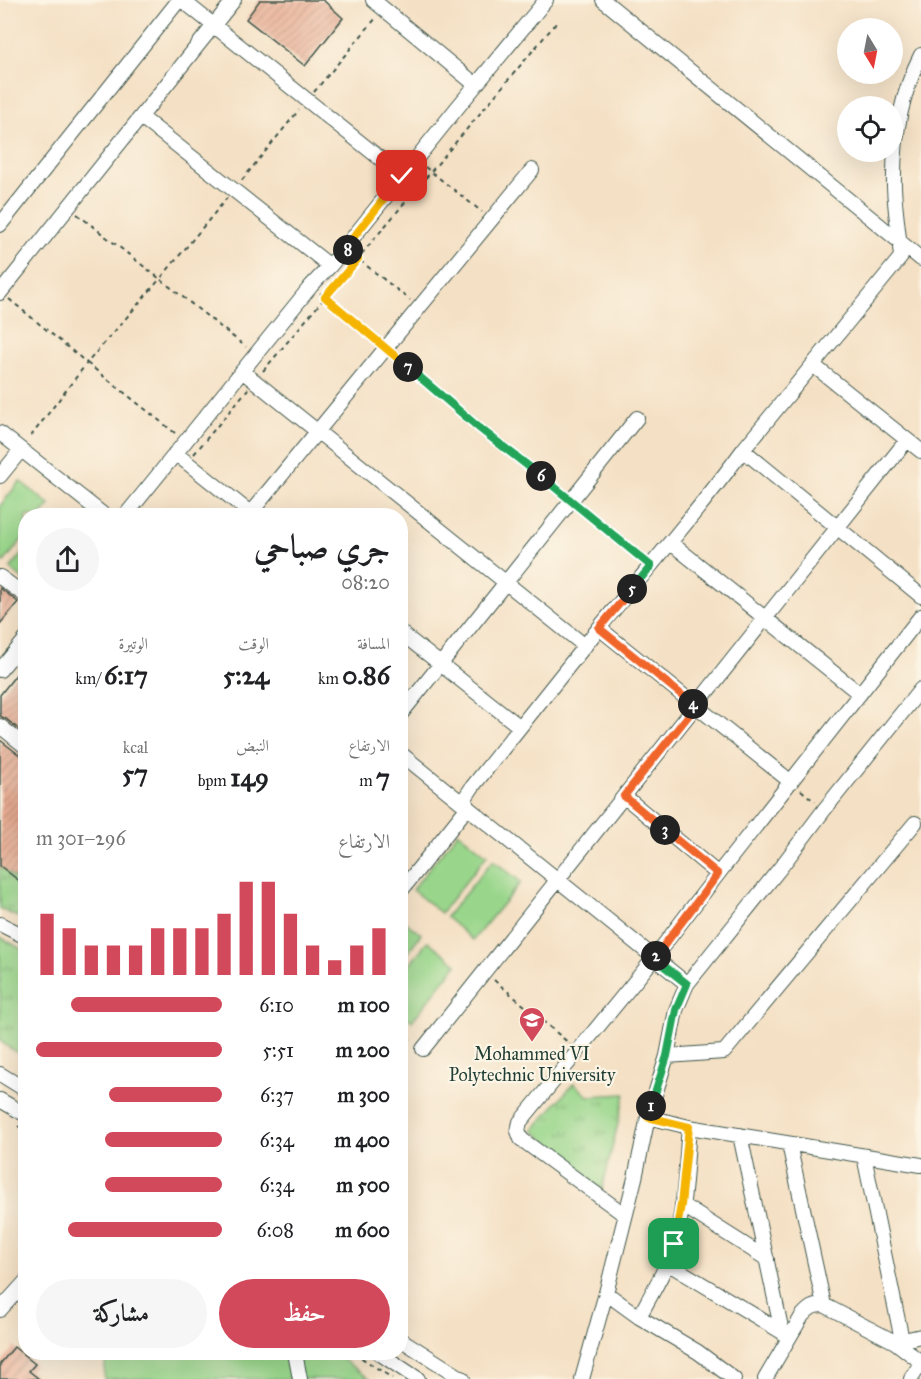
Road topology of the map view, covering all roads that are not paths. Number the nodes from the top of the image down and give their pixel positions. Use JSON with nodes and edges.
{"nodes":[{"id":1,"x":169,"y":0,"type":"edge"},
{"id":2,"x":181,"y":0,"type":"edge"},
{"id":3,"x":234,"y":0,"type":"edge"},
{"id":4,"x":546,"y":0,"type":"edge"},
{"id":5,"x":603,"y":0,"type":"edge"},
{"id":6,"x":378,"y":4,"type":"edge"},
{"id":7,"x":214,"y":25,"type":"junction"},
{"id":8,"x":921,"y":55,"type":"edge"},
{"id":9,"x":476,"y":85,"type":"junction"},
{"id":10,"x":141,"y":117,"type":"junction"},
{"id":11,"x":532,"y":170,"type":"dead end"},
{"id":12,"x":402,"y":176,"type":"junction"},
{"id":13,"x":0,"y":213,"type":"edge"},
{"id":14,"x":0,"y":225,"type":"edge"},
{"id":15,"x":900,"y":242,"type":"junction"},
{"id":16,"x":921,"y":259,"type":"edge"},
{"id":17,"x":330,"y":266,"type":"junction"},
{"id":18,"x":0,"y":292,"type":"edge"},
{"id":19,"x":813,"y":365,"type":"junction"},
{"id":20,"x":242,"y":371,"type":"junction"},
{"id":21,"x":637,"y":418,"type":"dead end"},
{"id":22,"x":317,"y":432,"type":"junction"},
{"id":23,"x":0,"y":433,"type":"edge"},
{"id":24,"x":907,"y":440,"type":"junction"},
{"id":25,"x":21,"y":450,"type":"junction"},
{"id":26,"x":743,"y":450,"type":"junction"},
{"id":27,"x":921,"y":451,"type":"edge"},
{"id":28,"x":175,"y":453,"type":"junction"},
{"id":29,"x":0,"y":476,"type":"edge"},
{"id":30,"x":95,"y":508,"type":"edge"},
{"id":31,"x":131,"y":508,"type":"edge"},
{"id":32,"x":242,"y":508,"type":"edge"},
{"id":33,"x":257,"y":508,"type":"edge"},
{"id":34,"x":838,"y":528,"type":"junction"},
{"id":35,"x":671,"y":543,"type":"junction"},
{"id":36,"x":0,"y":577,"type":"edge"},
{"id":37,"x":506,"y":583,"type":"junction"},
{"id":38,"x":18,"y":590,"type":"edge"},
{"id":39,"x":921,"y":596,"type":"edge"},
{"id":40,"x":921,"y":616,"type":"edge"},
{"id":41,"x":766,"y":618,"type":"junction"},
{"id":42,"x":599,"y":628,"type":"junction"},
{"id":43,"x":408,"y":638,"type":"edge"},
{"id":44,"x":585,"y":646,"type":"junction"},
{"id":45,"x":18,"y":649,"type":"edge"},
{"id":46,"x":441,"y":664,"type":"junction"},
{"id":47,"x":0,"y":670,"type":"edge"},
{"id":48,"x":921,"y":689,"type":"edge"},
{"id":49,"x":860,"y":694,"type":"junction"},
{"id":50,"x":408,"y":705,"type":"edge"},
{"id":51,"x":696,"y":706,"type":"junction"},
{"id":52,"x":0,"y":726,"type":"edge"},
{"id":53,"x":520,"y":727,"type":"junction"},
{"id":54,"x":18,"y":741,"type":"edge"},
{"id":55,"x":408,"y":760,"type":"edge"},
{"id":56,"x":791,"y":782,"type":"junction"},
{"id":57,"x":624,"y":796,"type":"junction"},
{"id":58,"x":467,"y":808,"type":"junction"},
{"id":59,"x":915,"y":823,"type":"dead end"},
{"id":60,"x":718,"y":874,"type":"junction"},
{"id":61,"x":557,"y":881,"type":"junction"},
{"id":62,"x":408,"y":882,"type":"edge"},
{"id":63,"x":0,"y":924,"type":"edge"},
{"id":64,"x":18,"y":933,"type":"edge"},
{"id":65,"x":654,"y":958,"type":"junction"},
{"id":66,"x":687,"y":984,"type":"junction"},
{"id":67,"x":423,"y":1049,"type":"road end"},
{"id":68,"x":667,"y":1056,"type":"junction"},
{"id":69,"x":0,"y":1074,"type":"edge"},
{"id":70,"x":18,"y":1085,"type":"edge"},
{"id":71,"x":0,"y":1100,"type":"edge"},
{"id":72,"x":18,"y":1110,"type":"edge"},
{"id":73,"x":648,"y":1117,"type":"junction"},
{"id":74,"x":689,"y":1127,"type":"junction"},
{"id":75,"x":740,"y":1135,"type":"junction"},
{"id":76,"x":789,"y":1144,"type":"junction"},
{"id":77,"x":864,"y":1156,"type":"junction"},
{"id":78,"x":921,"y":1165,"type":"edge"},
{"id":79,"x":681,"y":1205,"type":"junction"},
{"id":80,"x":625,"y":1215,"type":"junction"},
{"id":81,"x":767,"y":1259,"type":"junction"},
{"id":82,"x":667,"y":1263,"type":"junction"},
{"id":83,"x":18,"y":1290,"type":"edge"},
{"id":84,"x":606,"y":1293,"type":"junction"},
{"id":85,"x":824,"y":1305,"type":"junction"},
{"id":86,"x":0,"y":1310,"type":"edge"},
{"id":87,"x":639,"y":1317,"type":"junction"},
{"id":88,"x":786,"y":1336,"type":"junction"},
{"id":89,"x":921,"y":1336,"type":"edge"},
{"id":90,"x":899,"y":1341,"type":"junction"},
{"id":91,"x":408,"y":1343,"type":"edge"},
{"id":92,"x":296,"y":1360,"type":"edge"},
{"id":93,"x":390,"y":1360,"type":"edge"},
{"id":94,"x":921,"y":1362,"type":"edge"},
{"id":95,"x":300,"y":1379,"type":"edge"},
{"id":96,"x":418,"y":1379,"type":"edge"},
{"id":97,"x":463,"y":1379,"type":"edge"},
{"id":98,"x":582,"y":1379,"type":"edge"},
{"id":99,"x":734,"y":1379,"type":"edge"},
{"id":100,"x":765,"y":1379,"type":"edge"},
{"id":101,"x":911,"y":1379,"type":"edge"}],
"edges":[{"from":1,"to":13,"type":"street"},
{"from":2,"to":7,"type":"street"},
{"from":2,"to":14,"type":"street"},
{"from":3,"to":7,"type":"street"},
{"from":4,"to":9,"type":"street"},
{"from":5,"to":15,"type":"street"},
{"from":6,"to":9,"type":"street"},
{"from":7,"to":10,"type":"street"},
{"from":7,"to":12,"type":"street"},
{"from":8,"to":15,"type":"street"},
{"from":9,"to":12,"type":"street"},
{"from":10,"to":17,"type":"street"},
{"from":10,"to":18,"type":"street"},
{"from":11,"to":22,"type":"street"},
{"from":12,"to":17,"type":"street"},
{"from":15,"to":16,"type":"street"},
{"from":15,"to":19,"type":"street"},
{"from":17,"to":20,"type":"street"},
{"from":19,"to":24,"type":"street"},
{"from":19,"to":26,"type":"street"},
{"from":20,"to":22,"type":"street"},
{"from":20,"to":28,"type":"street"},
{"from":21,"to":37,"type":"street"},
{"from":22,"to":33,"type":"street"},
{"from":22,"to":37,"type":"street"},
{"from":23,"to":25,"type":"street"},
{"from":24,"to":27,"type":"street"},
{"from":24,"to":34,"type":"street"},
{"from":25,"to":29,"type":"street"},
{"from":25,"to":30,"type":"street"},
{"from":26,"to":34,"type":"street"},
{"from":26,"to":35,"type":"street"},
{"from":28,"to":31,"type":"street"},
{"from":28,"to":32,"type":"street"},
{"from":34,"to":39,"type":"street"},
{"from":34,"to":41,"type":"street"},
{"from":35,"to":41,"type":"street"},
{"from":35,"to":42,"type":"street"},
{"from":36,"to":38,"type":"street"},
{"from":37,"to":44,"type":"street"},
{"from":37,"to":46,"type":"street"},
{"from":40,"to":49,"type":"street"},
{"from":41,"to":49,"type":"street"},
{"from":41,"to":51,"type":"street"},
{"from":42,"to":44,"type":"street"},
{"from":42,"to":51,"type":"street"},
{"from":43,"to":46,"type":"street"},
{"from":44,"to":53,"type":"street"},
{"from":45,"to":47,"type":"street"},
{"from":46,"to":50,"type":"street"},
{"from":46,"to":53,"type":"street"},
{"from":48,"to":66,"type":"street"},
{"from":49,"to":56,"type":"street"},
{"from":51,"to":56,"type":"street"},
{"from":51,"to":57,"type":"street"},
{"from":52,"to":54,"type":"street"},
{"from":53,"to":58,"type":"street"},
{"from":55,"to":58,"type":"street"},
{"from":56,"to":60,"type":"street"},
{"from":57,"to":60,"type":"street"},
{"from":57,"to":61,"type":"street"},
{"from":58,"to":61,"type":"street"},
{"from":58,"to":62,"type":"street"},
{"from":59,"to":68,"type":"street"},
{"from":60,"to":65,"type":"street"},
{"from":61,"to":65,"type":"street"},
{"from":61,"to":67,"type":"street"},
{"from":63,"to":64,"type":"street"},
{"from":65,"to":66,"type":"street"},
{"from":65,"to":80,"type":"street"},
{"from":66,"to":68,"type":"street"},
{"from":68,"to":73,"type":"street"},
{"from":69,"to":70,"type":"street"},
{"from":71,"to":72,"type":"street"},
{"from":73,"to":74,"type":"street"},
{"from":73,"to":80,"type":"street"},
{"from":74,"to":75,"type":"street"},
{"from":74,"to":79,"type":"street"},
{"from":75,"to":76,"type":"street"},
{"from":75,"to":81,"type":"street"},
{"from":76,"to":77,"type":"street"},
{"from":76,"to":85,"type":"street"},
{"from":77,"to":78,"type":"street"},
{"from":77,"to":90,"type":"street"},
{"from":79,"to":81,"type":"street"},
{"from":79,"to":82,"type":"street"},
{"from":80,"to":84,"type":"street"},
{"from":81,"to":88,"type":"street"},
{"from":82,"to":87,"type":"street"},
{"from":82,"to":88,"type":"street"},
{"from":83,"to":86,"type":"street"},
{"from":84,"to":87,"type":"street"},
{"from":84,"to":98,"type":"street"},
{"from":85,"to":88,"type":"street"},
{"from":85,"to":90,"type":"street"},
{"from":87,"to":99,"type":"street"},
{"from":88,"to":100,"type":"street"},
{"from":89,"to":90,"type":"street"},
{"from":90,"to":94,"type":"street"},
{"from":91,"to":97,"type":"street"},
{"from":92,"to":95,"type":"street"},
{"from":93,"to":96,"type":"street"},
{"from":94,"to":101,"type":"street"}]}
